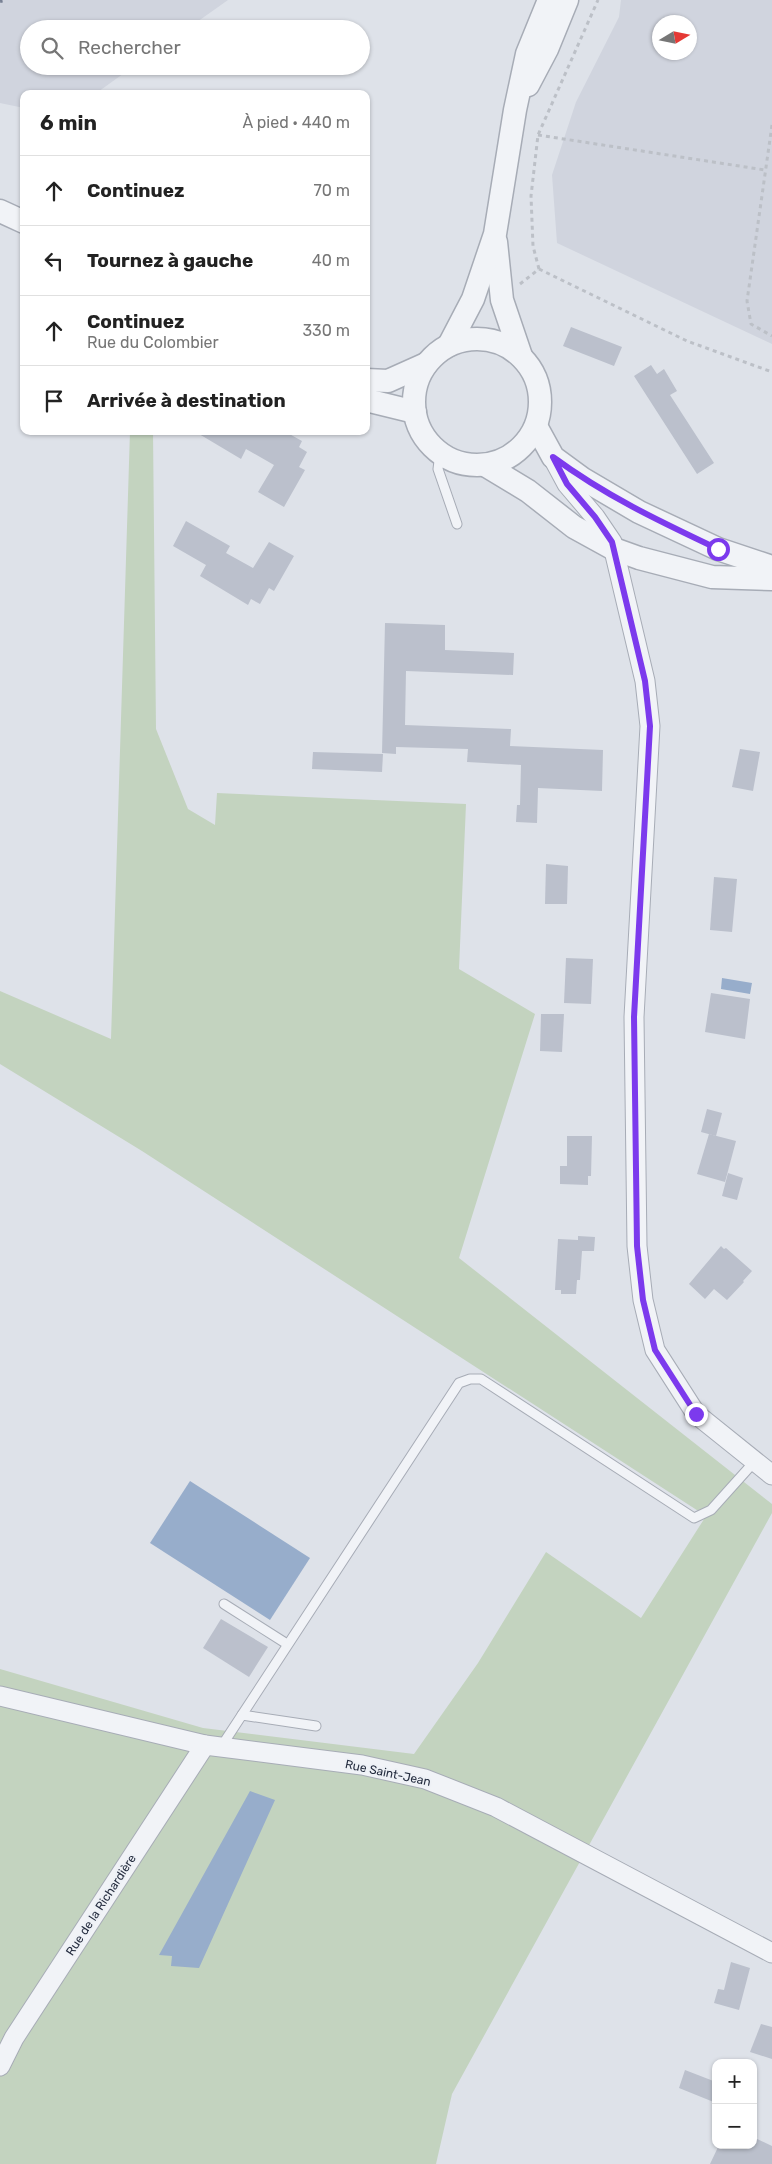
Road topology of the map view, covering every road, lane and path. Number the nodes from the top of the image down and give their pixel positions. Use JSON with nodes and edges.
{"nodes":[{"id":1,"x":549,"y":0,"type":"edge"},
{"id":2,"x":567,"y":0,"type":"edge"},
{"id":3,"x":598,"y":0,"type":"edge"},
{"id":4,"x":515,"y":110,"type":"junction"},
{"id":5,"x":772,"y":124,"type":"edge"},
{"id":6,"x":538,"y":135,"type":"junction"},
{"id":7,"x":766,"y":170,"type":"junction"},
{"id":8,"x":0,"y":211,"type":"edge"},
{"id":9,"x":20,"y":220,"type":"edge"},
{"id":10,"x":495,"y":234,"type":"junction"},
{"id":11,"x":539,"y":269,"type":"junction"},
{"id":12,"x":516,"y":291,"type":"dead end"},
{"id":13,"x":772,"y":336,"type":"edge"},
{"id":14,"x":449,"y":345,"type":"junction"},
{"id":15,"x":521,"y":356,"type":"junction"},
{"id":16,"x":426,"y":364,"type":"junction"},
{"id":17,"x":772,"y":372,"type":"edge"},
{"id":18,"x":370,"y":380,"type":"edge"},
{"id":19,"x":370,"y":401,"type":"edge"},
{"id":20,"x":415,"y":412,"type":"junction"},
{"id":21,"x":536,"y":426,"type":"junction"},
{"id":22,"x":440,"y":453,"type":"junction"},
{"id":23,"x":553,"y":457,"type":"junction"},
{"id":24,"x":485,"y":465,"type":"junction"},
{"id":25,"x":457,"y":524,"type":"dead end"},
{"id":26,"x":614,"y":549,"type":"junction"},
{"id":27,"x":772,"y":567,"type":"edge"},
{"id":28,"x":772,"y":579,"type":"edge"},
{"id":29,"x":765,"y":1466,"type":"edge"},
{"id":30,"x":224,"y":1604,"type":"dead end"},
{"id":31,"x":288,"y":1644,"type":"junction"},
{"id":32,"x":0,"y":1696,"type":"edge"},
{"id":33,"x":242,"y":1715,"type":"junction"},
{"id":34,"x":316,"y":1726,"type":"dead end"},
{"id":35,"x":213,"y":1746,"type":"junction"},
{"id":36,"x":772,"y":1953,"type":"edge"},
{"id":37,"x":0,"y":2066,"type":"edge"}],
"edges":[{"from":1,"to":4,"type":"street"},
{"from":2,"to":4,"type":"street"},
{"from":3,"to":6,"type":"path"},
{"from":4,"to":10,"type":"street"},
{"from":5,"to":7,"type":"path"},
{"from":6,"to":7,"type":"path"},
{"from":6,"to":11,"type":"path"},
{"from":7,"to":13,"type":"path"},
{"from":8,"to":9,"type":"street"},
{"from":10,"to":14,"type":"street"},
{"from":10,"to":15,"type":"street"},
{"from":11,"to":12,"type":"path"},
{"from":11,"to":17,"type":"path"},
{"from":14,"to":15,"type":"street"},
{"from":14,"to":16,"type":"street"},
{"from":15,"to":21,"type":"street"},
{"from":16,"to":18,"type":"street"},
{"from":16,"to":20,"type":"street"},
{"from":19,"to":20,"type":"street"},
{"from":20,"to":22,"type":"street"},
{"from":21,"to":23,"type":"street"},
{"from":21,"to":24,"type":"street"},
{"from":22,"to":24,"type":"street"},
{"from":22,"to":25,"type":"lane"},
{"from":23,"to":26,"type":"street"},
{"from":23,"to":27,"type":"street"},
{"from":24,"to":26,"type":"street"},
{"from":26,"to":28,"type":"street"},
{"from":26,"to":29,"type":"street"},
{"from":29,"to":31,"type":"lane"},
{"from":30,"to":31,"type":"lane"},
{"from":31,"to":33,"type":"lane"},
{"from":32,"to":35,"type":"street","name":"Rue Saint-Jean"},
{"from":33,"to":34,"type":"lane"},
{"from":33,"to":35,"type":"lane"},
{"from":35,"to":36,"type":"street","name":"Rue Saint-Jean"},
{"from":35,"to":37,"type":"street","name":"Rue de la Richardière"}]}
